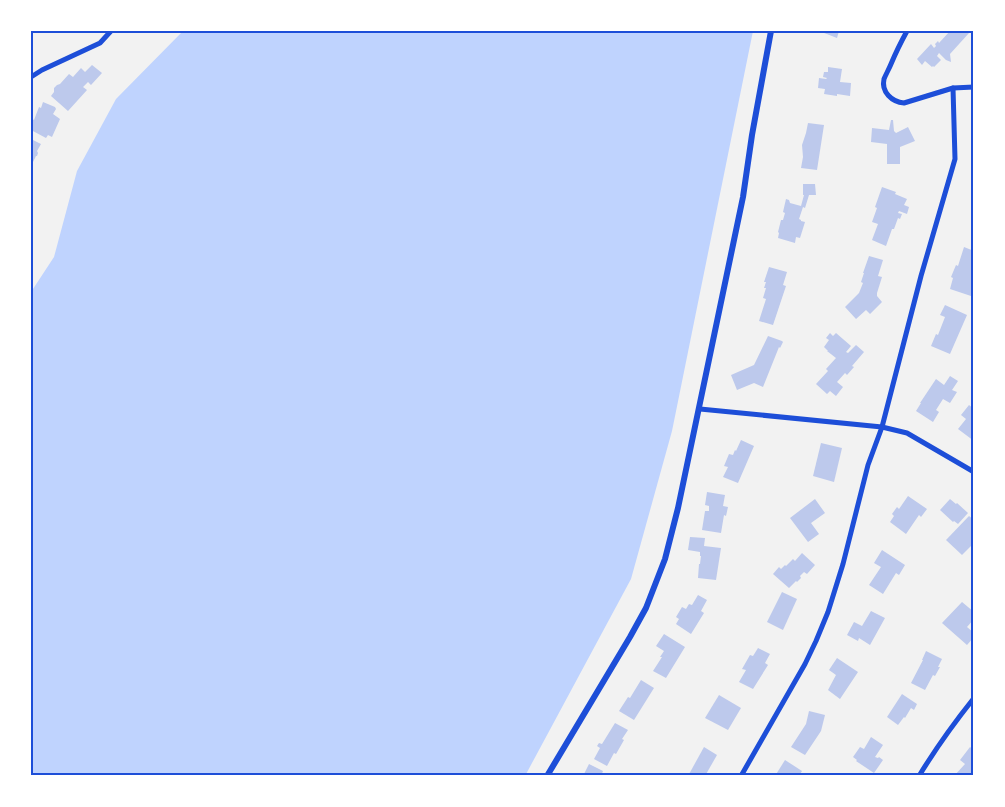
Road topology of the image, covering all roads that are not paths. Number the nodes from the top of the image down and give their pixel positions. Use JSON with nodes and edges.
{"nodes":[{"id":1,"x":111,"y":31,"type":"edge"},
{"id":2,"x":772,"y":31,"type":"edge"},
{"id":3,"x":907,"y":31,"type":"edge"},
{"id":4,"x":31,"y":77,"type":"edge"},
{"id":5,"x":974,"y":87,"type":"edge"},
{"id":6,"x":953,"y":88,"type":"junction"},
{"id":7,"x":700,"y":409,"type":"junction"},
{"id":8,"x":882,"y":428,"type":"junction"},
{"id":9,"x":974,"y":472,"type":"edge"},
{"id":10,"x":974,"y":698,"type":"edge"},
{"id":11,"x":547,"y":776,"type":"edge"},
{"id":12,"x":741,"y":776,"type":"edge"},
{"id":13,"x":919,"y":776,"type":"edge"}],
"edges":[{"from":1,"to":4,"type":"street"},
{"from":2,"to":7,"type":"street"},
{"from":3,"to":6,"type":"street"},
{"from":5,"to":6,"type":"street"},
{"from":6,"to":8,"type":"street"},
{"from":7,"to":8,"type":"street"},
{"from":7,"to":11,"type":"street"},
{"from":8,"to":9,"type":"street"},
{"from":8,"to":12,"type":"street"},
{"from":10,"to":13,"type":"street"}]}
